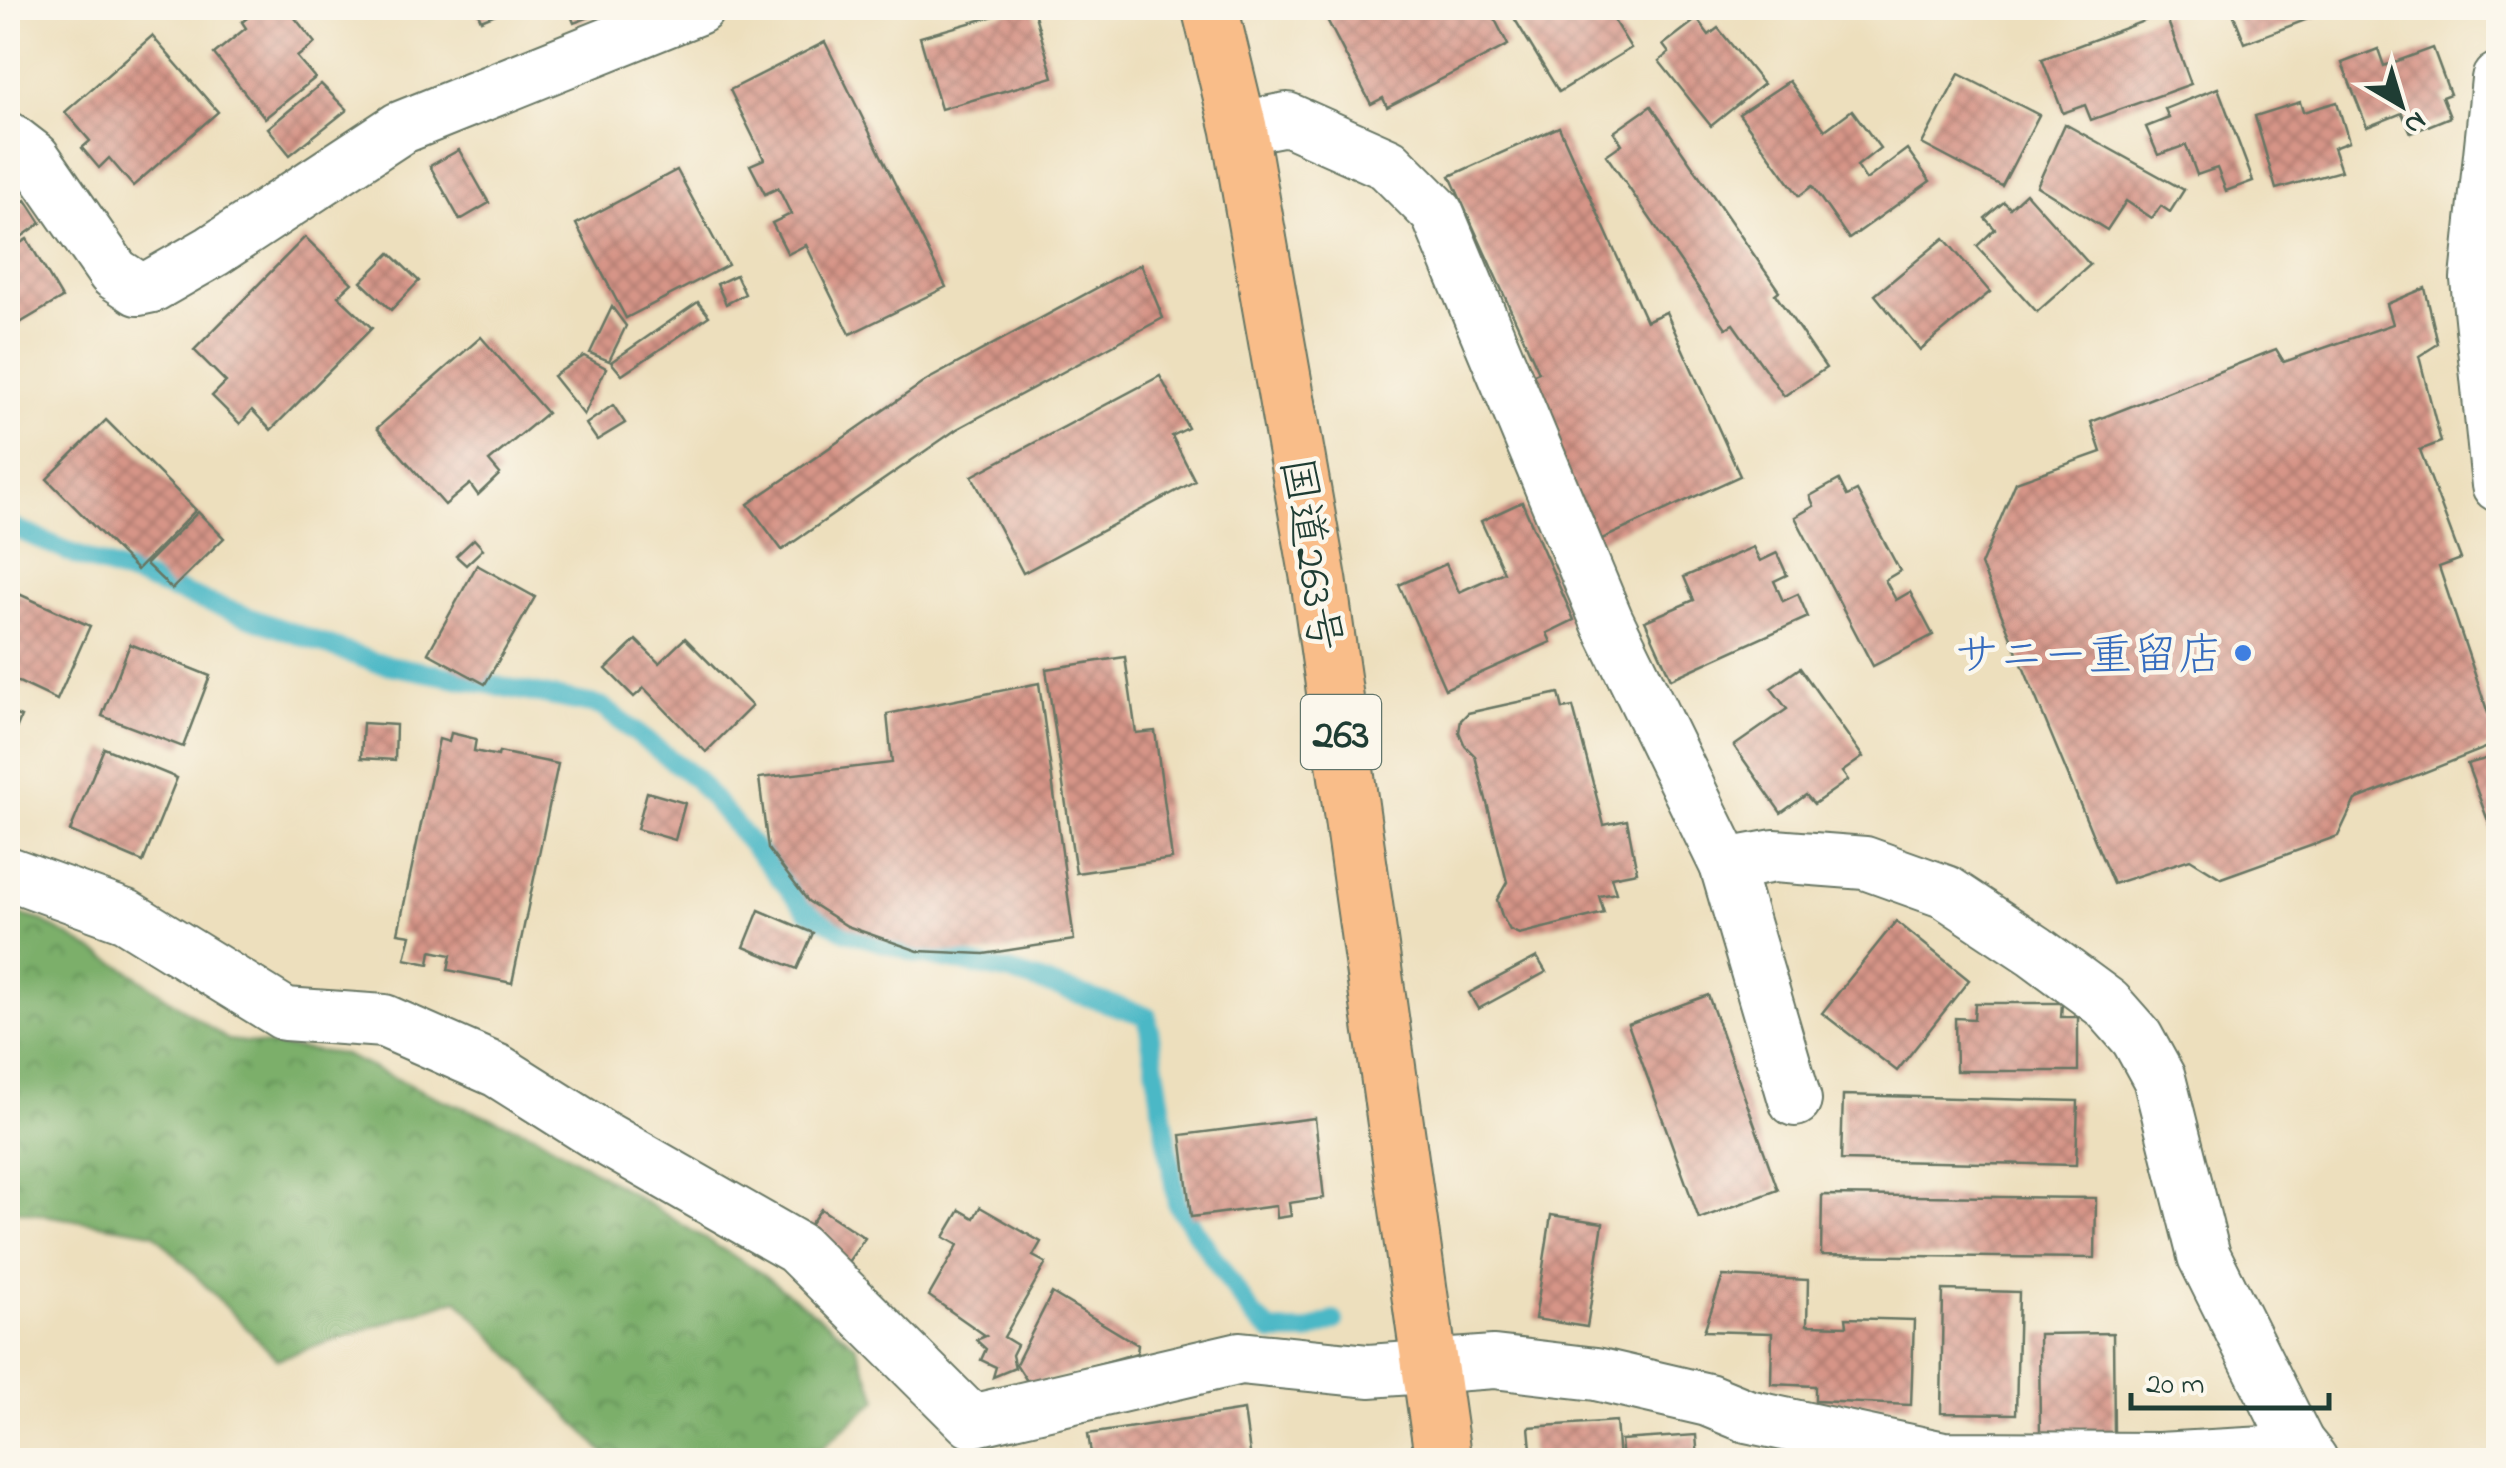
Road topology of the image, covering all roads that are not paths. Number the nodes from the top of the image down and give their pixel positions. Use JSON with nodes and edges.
{"nodes":[{"id":1,"x":698,"y":8,"type":"edge"},
{"id":2,"x":1210,"y":8,"type":"edge"},
{"id":3,"x":2497,"y":105,"type":"edge"},
{"id":4,"x":1239,"y":128,"type":"junction"},
{"id":5,"x":8,"y":138,"type":"edge"},
{"id":6,"x":2495,"y":423,"type":"edge"},
{"id":7,"x":2498,"y":485,"type":"edge"},
{"id":8,"x":1726,"y":864,"type":"junction"},
{"id":9,"x":8,"y":873,"type":"edge"},
{"id":10,"x":1795,"y":1100,"type":"dead end"},
{"id":11,"x":1430,"y":1364,"type":"junction"},
{"id":12,"x":2304,"y":1452,"type":"edge"},
{"id":13,"x":1444,"y":1460,"type":"edge"}],
"edges":[{"from":1,"to":5,"type":"street"},
{"from":2,"to":4,"type":"highway","name":"国道263号","number":"263"},
{"from":3,"to":6,"type":"street"},
{"from":4,"to":8,"type":"street"},
{"from":4,"to":11,"type":"highway","name":"国道263号","number":"263"},
{"from":6,"to":7,"type":"street"},
{"from":8,"to":10,"type":"street"},
{"from":8,"to":12,"type":"street"},
{"from":9,"to":11,"type":"street"},
{"from":11,"to":12,"type":"street"},
{"from":11,"to":13,"type":"highway","name":"国道263号","number":"263"}]}
